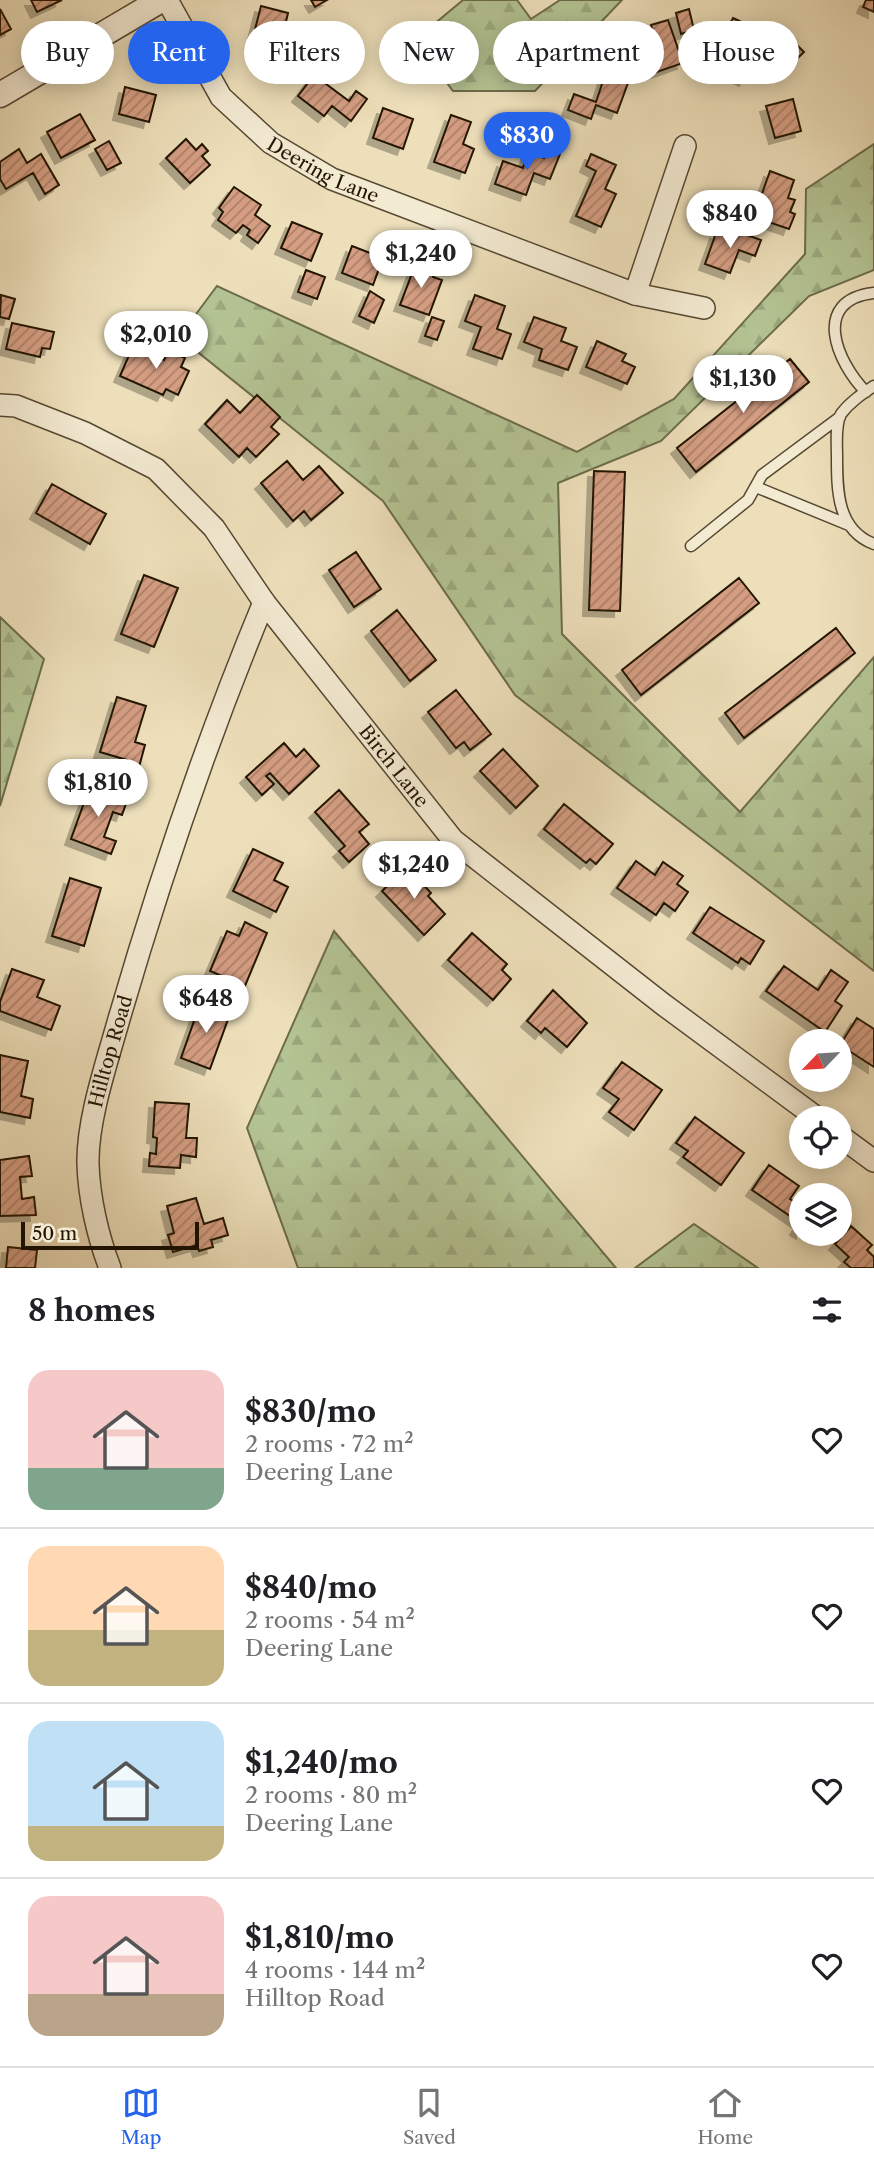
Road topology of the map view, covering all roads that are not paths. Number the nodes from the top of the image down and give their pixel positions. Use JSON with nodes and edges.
{"nodes":[{"id":1,"x":161,"y":0,"type":"edge"},
{"id":2,"x":167,"y":0,"type":"edge"},
{"id":3,"x":0,"y":95,"type":"edge"},
{"id":4,"x":685,"y":146,"type":"dead end"},
{"id":5,"x":874,"y":293,"type":"edge"},
{"id":6,"x":635,"y":294,"type":"junction"},
{"id":7,"x":704,"y":308,"type":"dead end"},
{"id":8,"x":870,"y":389,"type":"edge"},
{"id":9,"x":0,"y":405,"type":"edge"},
{"id":10,"x":839,"y":417,"type":"junction"},
{"id":11,"x":756,"y":487,"type":"junction"},
{"id":12,"x":849,"y":525,"type":"junction"},
{"id":13,"x":874,"y":544,"type":"edge"},
{"id":14,"x":691,"y":546,"type":"dead end"},
{"id":15,"x":264,"y":602,"type":"junction"},
{"id":16,"x":801,"y":1106,"type":"edge"},
{"id":17,"x":852,"y":1145,"type":"edge"},
{"id":18,"x":874,"y":1161,"type":"edge"},
{"id":19,"x":110,"y":1268,"type":"edge"}],
"edges":[{"from":1,"to":3,"type":"street"},
{"from":2,"to":6,"type":"street","name":"Deering Lane"},
{"from":4,"to":6,"type":"street"},
{"from":5,"to":8,"type":"lane"},
{"from":6,"to":7,"type":"street","name":"Deering Lane"},
{"from":8,"to":10,"type":"lane"},
{"from":9,"to":15,"type":"street","name":"Birch Lane"},
{"from":10,"to":11,"type":"lane"},
{"from":10,"to":12,"type":"lane"},
{"from":11,"to":12,"type":"lane"},
{"from":11,"to":14,"type":"lane"},
{"from":12,"to":13,"type":"lane"},
{"from":15,"to":16,"type":"street","name":"Birch Lane"},
{"from":15,"to":19,"type":"street","name":"Hilltop Road"},
{"from":17,"to":18,"type":"street"}]}
